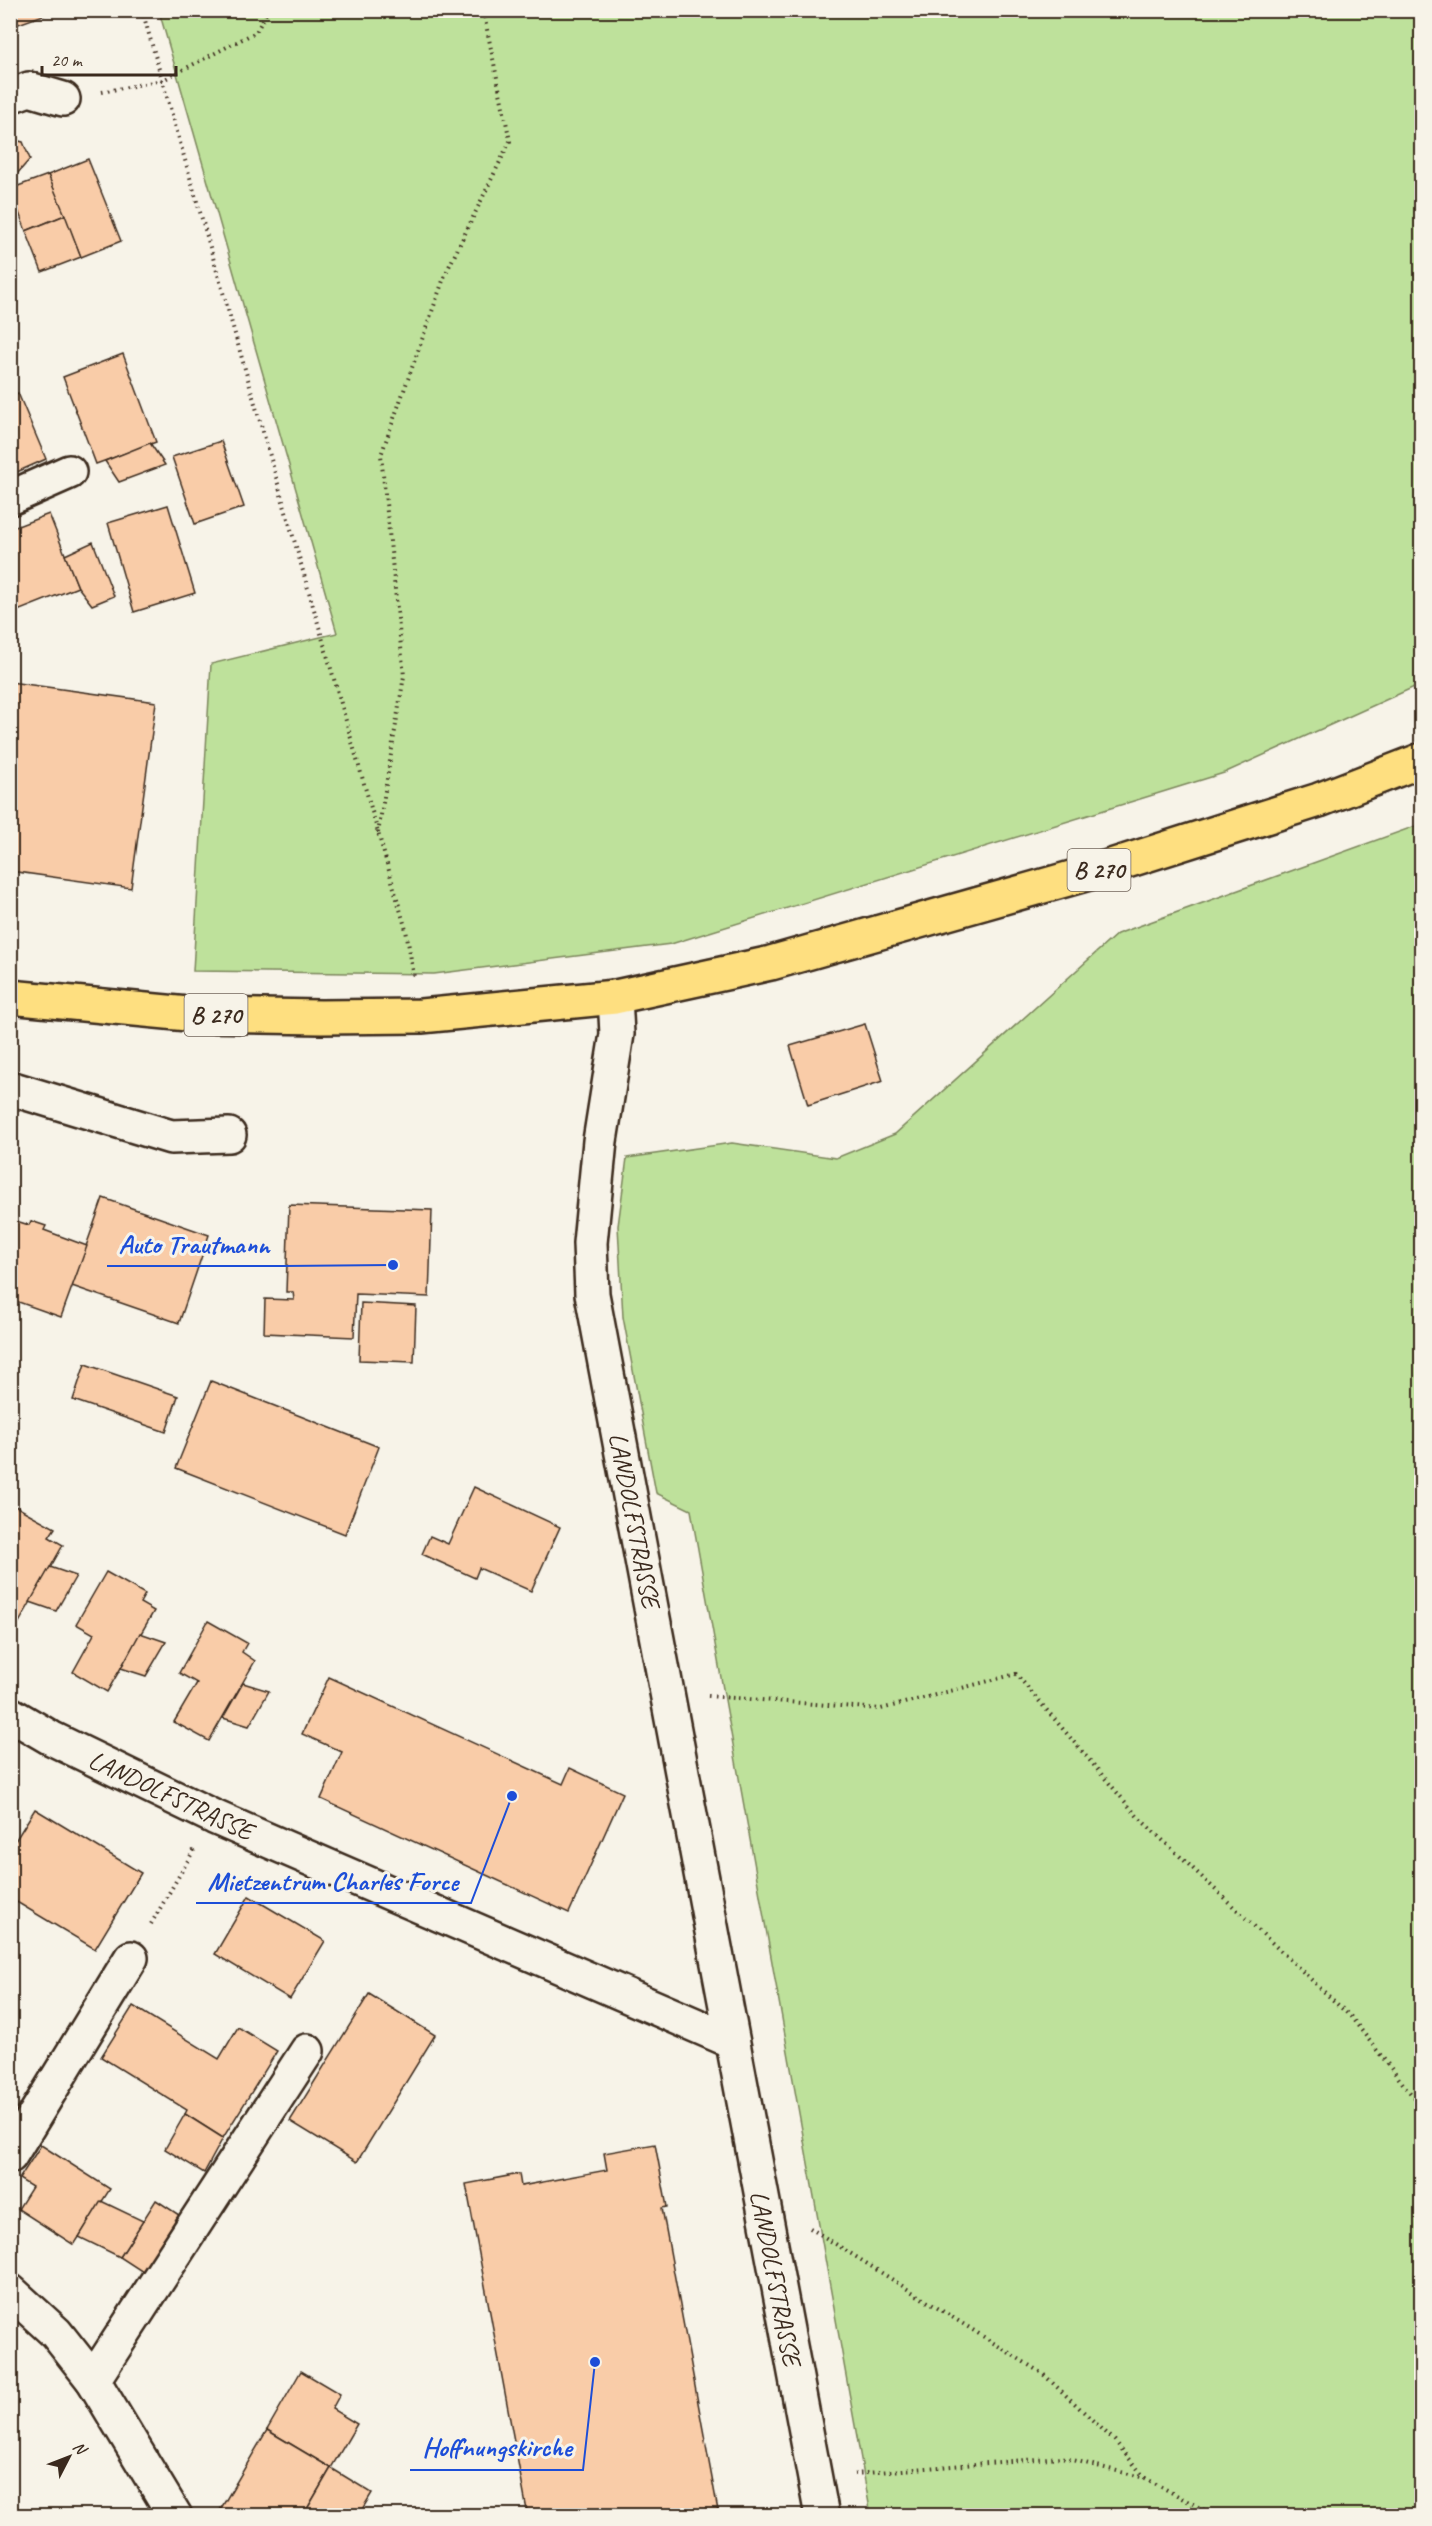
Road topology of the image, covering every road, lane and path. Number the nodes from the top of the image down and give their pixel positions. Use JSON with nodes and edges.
{"nodes":[{"id":1,"x":142,"y":10,"type":"edge"},
{"id":2,"x":268,"y":10,"type":"edge"},
{"id":3,"x":483,"y":10,"type":"edge"},
{"id":4,"x":164,"y":80,"type":"junction"},
{"id":5,"x":10,"y":96,"type":"edge"},
{"id":6,"x":63,"y":99,"type":"joint"},
{"id":7,"x":69,"y":472,"type":"dead end"},
{"id":8,"x":10,"y":498,"type":"edge"},
{"id":9,"x":1422,"y":760,"type":"edge"},
{"id":10,"x":377,"y":837,"type":"junction"},
{"id":11,"x":615,"y":997,"type":"junction"},
{"id":12,"x":10,"y":998,"type":"edge"},
{"id":13,"x":422,"y":1016,"type":"junction"},
{"id":14,"x":10,"y":1088,"type":"edge"},
{"id":15,"x":229,"y":1135,"type":"dead end"},
{"id":16,"x":668,"y":1693,"type":"junction"},
{"id":17,"x":10,"y":1714,"type":"edge"},
{"id":18,"x":214,"y":1817,"type":"junction"},
{"id":19,"x":131,"y":1958,"type":"joint"},
{"id":20,"x":732,"y":2041,"type":"junction"},
{"id":21,"x":308,"y":2051,"type":"dead end"},
{"id":22,"x":1422,"y":2108,"type":"edge"},
{"id":23,"x":10,"y":2156,"type":"edge"},
{"id":24,"x":761,"y":2198,"type":"junction"},
{"id":25,"x":10,"y":2291,"type":"edge"},
{"id":26,"x":93,"y":2380,"type":"junction"},
{"id":27,"x":814,"y":2477,"type":"junction"},
{"id":28,"x":1145,"y":2478,"type":"junction"},
{"id":29,"x":175,"y":2516,"type":"edge"},
{"id":30,"x":822,"y":2516,"type":"edge"},
{"id":31,"x":1215,"y":2516,"type":"edge"}],
"edges":[{"from":1,"to":4,"type":"path"},
{"from":2,"to":4,"type":"path"},
{"from":3,"to":10,"type":"path"},
{"from":4,"to":6,"type":"path"},
{"from":4,"to":10,"type":"path"},
{"from":5,"to":6,"type":"street"},
{"from":7,"to":8,"type":"street"},
{"from":9,"to":11,"type":"main road","number":"B 270"},
{"from":10,"to":13,"type":"path"},
{"from":11,"to":13,"type":"main road","number":"B 270"},
{"from":11,"to":16,"type":"street","name":"LANDOLFSTRASSE"},
{"from":12,"to":13,"type":"main road","number":"B 270"},
{"from":14,"to":15,"type":"street"},
{"from":16,"to":20,"type":"street","name":"LANDOLFSTRASSE"},
{"from":16,"to":22,"type":"path"},
{"from":17,"to":18,"type":"street","name":"LANDOLFSTRASSE"},
{"from":18,"to":19,"type":"path"},
{"from":18,"to":20,"type":"street","name":"LANDOLFSTRASSE"},
{"from":19,"to":23,"type":"street"},
{"from":20,"to":24,"type":"street","name":"LANDOLFSTRASSE"},
{"from":21,"to":26,"type":"street"},
{"from":24,"to":27,"type":"street","name":"LANDOLFSTRASSE"},
{"from":24,"to":28,"type":"path"},
{"from":25,"to":26,"type":"street"},
{"from":26,"to":29,"type":"street"},
{"from":27,"to":28,"type":"path"},
{"from":27,"to":30,"type":"street","name":"LANDOLFSTRASSE"},
{"from":28,"to":31,"type":"path"}]}
